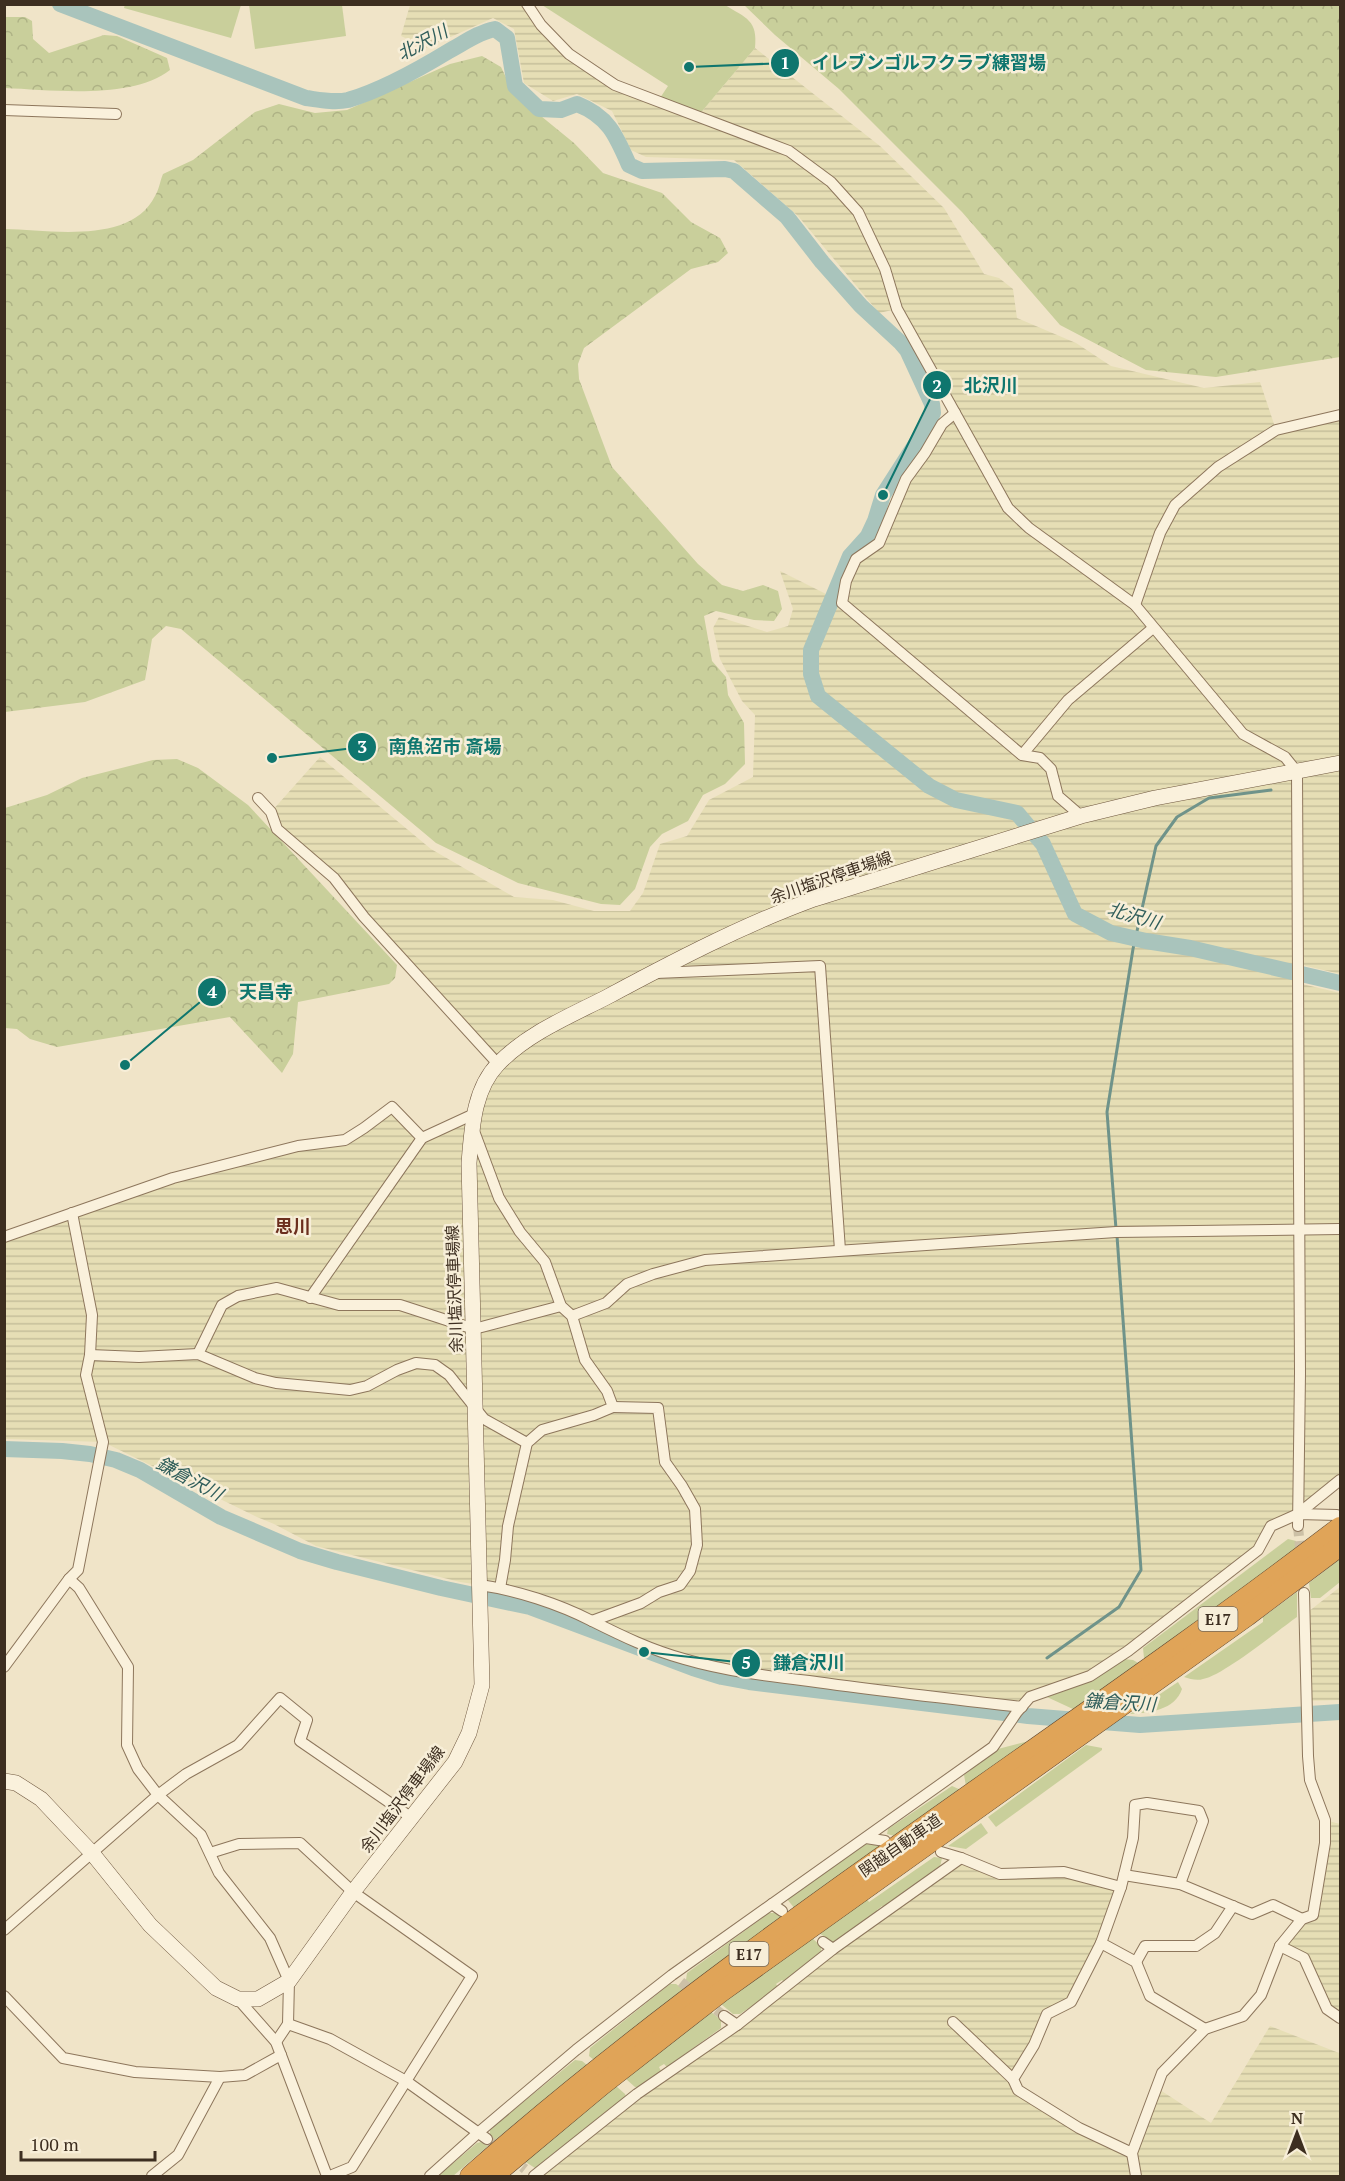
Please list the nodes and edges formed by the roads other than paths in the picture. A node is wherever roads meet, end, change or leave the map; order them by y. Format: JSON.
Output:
{"nodes":[{"id":1,"x":527,"y":4,"type":"edge"},
{"id":2,"x":4,"y":110,"type":"edge"},
{"id":3,"x":116,"y":114,"type":"dead end"},
{"id":4,"x":955,"y":413,"type":"junction"},
{"id":5,"x":1341,"y":415,"type":"edge"},
{"id":6,"x":1135,"y":604,"type":"junction"},
{"id":7,"x":1153,"y":628,"type":"junction"},
{"id":8,"x":1022,"y":755,"type":"junction"},
{"id":9,"x":1341,"y":763,"type":"edge"},
{"id":10,"x":1297,"y":772,"type":"junction"},
{"id":11,"x":258,"y":798,"type":"dead end"},
{"id":12,"x":1081,"y":816,"type":"junction"},
{"id":13,"x":652,"y":973,"type":"junction"},
{"id":14,"x":498,"y":1064,"type":"junction"},
{"id":15,"x":473,"y":1121,"type":"junction"},
{"id":16,"x":422,"y":1138,"type":"junction"},
{"id":17,"x":72,"y":1213,"type":"junction"},
{"id":18,"x":1299,"y":1229,"type":"junction"},
{"id":19,"x":1341,"y":1229,"type":"edge"},
{"id":20,"x":4,"y":1237,"type":"edge"},
{"id":21,"x":840,"y":1250,"type":"junction"},
{"id":22,"x":310,"y":1298,"type":"junction"},
{"id":23,"x":561,"y":1306,"type":"junction"},
{"id":24,"x":572,"y":1316,"type":"junction"},
{"id":25,"x":474,"y":1329,"type":"junction"},
{"id":26,"x":198,"y":1354,"type":"junction"},
{"id":27,"x":90,"y":1355,"type":"junction"},
{"id":28,"x":613,"y":1407,"type":"junction"},
{"id":29,"x":476,"y":1409,"type":"junction"},
{"id":30,"x":527,"y":1443,"type":"junction"},
{"id":31,"x":1341,"y":1480,"type":"edge"},
{"id":32,"x":1298,"y":1514,"type":"junction"},
{"id":33,"x":1339,"y":1521,"type":"edge"},
{"id":34,"x":1298,"y":1526,"type":"tunnel mouth"},
{"id":35,"x":1341,"y":1546,"type":"edge"},
{"id":36,"x":69,"y":1579,"type":"junction"},
{"id":37,"x":480,"y":1585,"type":"junction"},
{"id":38,"x":500,"y":1588,"type":"junction"},
{"id":39,"x":1304,"y":1593,"type":"dead end"},
{"id":40,"x":592,"y":1621,"type":"junction"},
{"id":41,"x":4,"y":1667,"type":"edge"},
{"id":42,"x":1019,"y":1709,"type":"junction"},
{"id":43,"x":1104,"y":1710,"type":"junction"},
{"id":44,"x":1048,"y":1749,"type":"junction"},
{"id":45,"x":4,"y":1781,"type":"edge"},
{"id":46,"x":158,"y":1795,"type":"junction"},
{"id":47,"x":412,"y":1818,"type":"junction"},
{"id":48,"x":866,"y":1838,"type":"junction"},
{"id":49,"x":885,"y":1841,"type":"dead end"},
{"id":50,"x":941,"y":1852,"type":"dead end"},
{"id":51,"x":92,"y":1853,"type":"junction"},
{"id":52,"x":210,"y":1853,"type":"junction"},
{"id":53,"x":961,"y":1858,"type":"junction"},
{"id":54,"x":1124,"y":1875,"type":"junction"},
{"id":55,"x":1180,"y":1884,"type":"junction"},
{"id":56,"x":1121,"y":1887,"type":"junction"},
{"id":57,"x":353,"y":1892,"type":"junction"},
{"id":58,"x":772,"y":1904,"type":"junction"},
{"id":59,"x":1233,"y":1905,"type":"junction"},
{"id":60,"x":782,"y":1911,"type":"dead end"},
{"id":61,"x":1302,"y":1919,"type":"junction"},
{"id":62,"x":4,"y":1930,"type":"edge"},
{"id":63,"x":823,"y":1942,"type":"dead end"},
{"id":64,"x":1101,"y":1943,"type":"junction"},
{"id":65,"x":1280,"y":1946,"type":"junction"},
{"id":66,"x":833,"y":1949,"type":"junction"},
{"id":67,"x":1136,"y":1962,"type":"junction"},
{"id":68,"x":290,"y":1981,"type":"junction"},
{"id":69,"x":4,"y":1996,"type":"edge"},
{"id":70,"x":238,"y":1999,"type":"junction"},
{"id":71,"x":724,"y":2016,"type":"tunnel mouth"},
{"id":72,"x":1341,"y":2018,"type":"edge"},
{"id":73,"x":953,"y":2022,"type":"dead end"},
{"id":74,"x":288,"y":2024,"type":"junction"},
{"id":75,"x":737,"y":2025,"type":"junction"},
{"id":76,"x":1205,"y":2029,"type":"junction"},
{"id":77,"x":276,"y":2042,"type":"junction"},
{"id":78,"x":281,"y":2055,"type":"junction"},
{"id":79,"x":220,"y":2077,"type":"junction"},
{"id":80,"x":1013,"y":2079,"type":"junction"},
{"id":81,"x":406,"y":2081,"type":"junction"},
{"id":82,"x":483,"y":2135,"type":"junction"},
{"id":83,"x":1132,"y":2153,"type":"junction"},
{"id":84,"x":530,"y":2174,"type":"edge"},
{"id":85,"x":152,"y":2176,"type":"edge"},
{"id":86,"x":329,"y":2176,"type":"edge"},
{"id":87,"x":430,"y":2176,"type":"edge"},
{"id":88,"x":470,"y":2176,"type":"edge"},
{"id":89,"x":493,"y":2176,"type":"edge"},
{"id":90,"x":1136,"y":2176,"type":"edge"}],
"edges":[{"from":1,"to":4,"type":"street"},
{"from":2,"to":3,"type":"street"},
{"from":4,"to":6,"type":"street"},
{"from":4,"to":8,"type":"street"},
{"from":5,"to":6,"type":"street"},
{"from":6,"to":7,"type":"street"},
{"from":7,"to":8,"type":"street"},
{"from":7,"to":10,"type":"street"},
{"from":8,"to":12,"type":"street"},
{"from":9,"to":10,"type":"main road","name":"余川塩沢停車場線"},
{"from":10,"to":12,"type":"main road","name":"余川塩沢停車場線"},
{"from":10,"to":18,"type":"street"},
{"from":11,"to":14,"type":"street"},
{"from":12,"to":13,"type":"main road","name":"余川塩沢停車場線"},
{"from":13,"to":14,"type":"main road","name":"余川塩沢停車場線"},
{"from":13,"to":21,"type":"street"},
{"from":14,"to":15,"type":"main road","name":"余川塩沢停車場線"},
{"from":15,"to":16,"type":"street"},
{"from":15,"to":23,"type":"street"},
{"from":15,"to":25,"type":"main road","name":"余川塩沢停車場線"},
{"from":16,"to":17,"type":"street"},
{"from":16,"to":22,"type":"street"},
{"from":17,"to":20,"type":"street"},
{"from":17,"to":27,"type":"street"},
{"from":18,"to":19,"type":"street"},
{"from":18,"to":21,"type":"street"},
{"from":18,"to":32,"type":"street"},
{"from":21,"to":24,"type":"street"},
{"from":22,"to":25,"type":"street"},
{"from":22,"to":26,"type":"street"},
{"from":23,"to":24,"type":"street"},
{"from":23,"to":25,"type":"street"},
{"from":24,"to":28,"type":"street"},
{"from":25,"to":29,"type":"main road","name":"余川塩沢停車場線"},
{"from":26,"to":27,"type":"street"},
{"from":26,"to":29,"type":"street"},
{"from":27,"to":36,"type":"street"},
{"from":28,"to":30,"type":"street"},
{"from":28,"to":40,"type":"street"},
{"from":29,"to":30,"type":"street"},
{"from":29,"to":37,"type":"main road","name":"余川塩沢停車場線"},
{"from":30,"to":38,"type":"street"},
{"from":31,"to":32,"type":"street"},
{"from":32,"to":33,"type":"street"},
{"from":32,"to":34,"type":"street"},
{"from":32,"to":42,"type":"street"},
{"from":33,"to":43,"type":"highway","name":"関越自動車道","number":"E17"},
{"from":35,"to":43,"type":"highway","name":"関越自動車道","number":"E17"},
{"from":36,"to":41,"type":"street"},
{"from":36,"to":46,"type":"street"},
{"from":37,"to":38,"type":"street"},
{"from":37,"to":47,"type":"main road","name":"余川塩沢停車場線"},
{"from":38,"to":40,"type":"street"},
{"from":39,"to":61,"type":"street"},
{"from":40,"to":42,"type":"street"},
{"from":42,"to":48,"type":"street"},
{"from":43,"to":44,"type":"highway","name":"関越自動車道","number":"E17"},
{"from":44,"to":88,"type":"highway","name":"関越自動車道","number":"E17"},
{"from":44,"to":89,"type":"highway","name":"関越自動車道","number":"E17"},
{"from":45,"to":51,"type":"main road"},
{"from":46,"to":47,"type":"street"},
{"from":46,"to":51,"type":"street"},
{"from":46,"to":52,"type":"street"},
{"from":47,"to":57,"type":"main road","name":"余川塩沢停車場線"},
{"from":48,"to":49,"type":"street"},
{"from":48,"to":58,"type":"street"},
{"from":50,"to":53,"type":"street"},
{"from":51,"to":62,"type":"street"},
{"from":51,"to":70,"type":"main road"},
{"from":52,"to":57,"type":"street"},
{"from":52,"to":68,"type":"street"},
{"from":53,"to":56,"type":"street"},
{"from":53,"to":66,"type":"street"},
{"from":54,"to":55,"type":"street"},
{"from":54,"to":55,"type":"street"},
{"from":54,"to":56,"type":"street"},
{"from":55,"to":59,"type":"street"},
{"from":56,"to":64,"type":"street"},
{"from":57,"to":68,"type":"main road","name":"余川塩沢停車場線"},
{"from":57,"to":81,"type":"street"},
{"from":58,"to":60,"type":"street"},
{"from":58,"to":82,"type":"street"},
{"from":59,"to":61,"type":"street"},
{"from":59,"to":67,"type":"street"},
{"from":61,"to":65,"type":"street"},
{"from":63,"to":66,"type":"street"},
{"from":64,"to":67,"type":"street"},
{"from":64,"to":80,"type":"street"},
{"from":65,"to":72,"type":"street"},
{"from":65,"to":76,"type":"street"},
{"from":66,"to":75,"type":"street"},
{"from":67,"to":76,"type":"street"},
{"from":68,"to":70,"type":"main road","name":"余川塩沢停車場線"},
{"from":68,"to":74,"type":"street"},
{"from":69,"to":79,"type":"street"},
{"from":70,"to":77,"type":"street"},
{"from":71,"to":75,"type":"street"},
{"from":73,"to":80,"type":"street"},
{"from":74,"to":77,"type":"street"},
{"from":74,"to":81,"type":"street"},
{"from":75,"to":84,"type":"street"},
{"from":76,"to":83,"type":"street"},
{"from":77,"to":78,"type":"street"},
{"from":78,"to":79,"type":"street"},
{"from":78,"to":86,"type":"street"},
{"from":79,"to":85,"type":"street"},
{"from":80,"to":83,"type":"street"},
{"from":81,"to":82,"type":"street"},
{"from":81,"to":86,"type":"street"},
{"from":82,"to":87,"type":"street"},
{"from":83,"to":90,"type":"street"}]}
